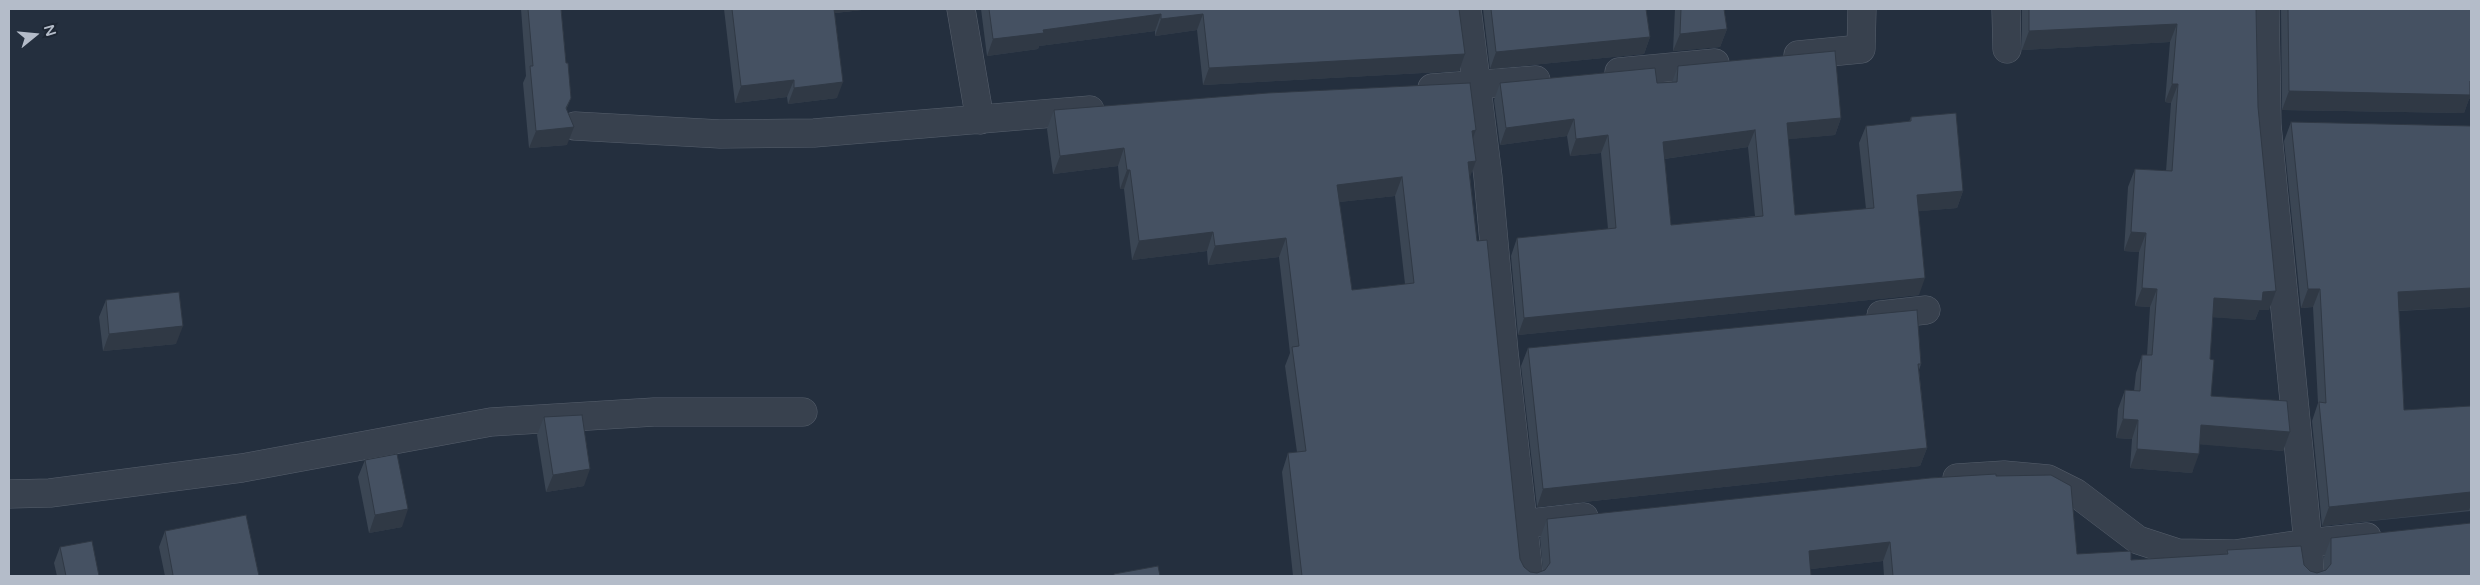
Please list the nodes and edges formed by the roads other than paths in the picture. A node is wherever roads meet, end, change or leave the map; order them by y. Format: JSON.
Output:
{"nodes":[{"id":1,"x":961,"y":9,"type":"edge"},
{"id":2,"x":1466,"y":9,"type":"edge"},
{"id":3,"x":1862,"y":9,"type":"edge"},
{"id":4,"x":2006,"y":9,"type":"edge"},
{"id":5,"x":2265,"y":9,"type":"edge"},
{"id":6,"x":2007,"y":49,"type":"dead end"},
{"id":7,"x":1772,"y":58,"type":"edge"},
{"id":8,"x":1742,"y":61,"type":"edge"},
{"id":9,"x":1594,"y":75,"type":"edge"},
{"id":10,"x":1564,"y":78,"type":"edge"},
{"id":11,"x":1475,"y":86,"type":"junction"},
{"id":12,"x":1407,"y":89,"type":"edge"},
{"id":13,"x":1115,"y":108,"type":"edge"},
{"id":14,"x":980,"y":120,"type":"junction"},
{"id":15,"x":2267,"y":125,"type":"junction"},
{"id":16,"x":575,"y":126,"type":"edge"},
{"id":17,"x":2296,"y":126,"type":"edge"},
{"id":18,"x":1926,"y":310,"type":"dead end"},
{"id":19,"x":1858,"y":317,"type":"edge"},
{"id":20,"x":1533,"y":349,"type":"edge"},
{"id":21,"x":1504,"y":352,"type":"junction"},
{"id":22,"x":803,"y":412,"type":"dead end"},
{"id":23,"x":1933,"y":480,"type":"edge"},
{"id":24,"x":9,"y":494,"type":"edge"},
{"id":25,"x":1611,"y":514,"type":"edge"},
{"id":26,"x":1523,"y":524,"type":"junction"},
{"id":27,"x":2394,"y":534,"type":"edge"},
{"id":28,"x":2308,"y":543,"type":"junction"},
{"id":29,"x":1529,"y":576,"type":"edge"},
{"id":30,"x":2310,"y":576,"type":"edge"}],
"edges":[{"from":1,"to":14,"type":"street"},
{"from":2,"to":11,"type":"street"},
{"from":3,"to":7,"type":"street"},
{"from":4,"to":6,"type":"street"},
{"from":5,"to":15,"type":"street"},
{"from":8,"to":9,"type":"street"},
{"from":10,"to":11,"type":"street"},
{"from":11,"to":12,"type":"street"},
{"from":11,"to":21,"type":"street"},
{"from":13,"to":14,"type":"street"},
{"from":14,"to":16,"type":"street"},
{"from":15,"to":17,"type":"street"},
{"from":15,"to":28,"type":"street"},
{"from":18,"to":19,"type":"street"},
{"from":20,"to":21,"type":"street"},
{"from":21,"to":26,"type":"street"},
{"from":22,"to":24,"type":"street"},
{"from":23,"to":28,"type":"street"},
{"from":25,"to":26,"type":"street"},
{"from":26,"to":29,"type":"street"},
{"from":27,"to":28,"type":"street"},
{"from":28,"to":30,"type":"street"}]}
